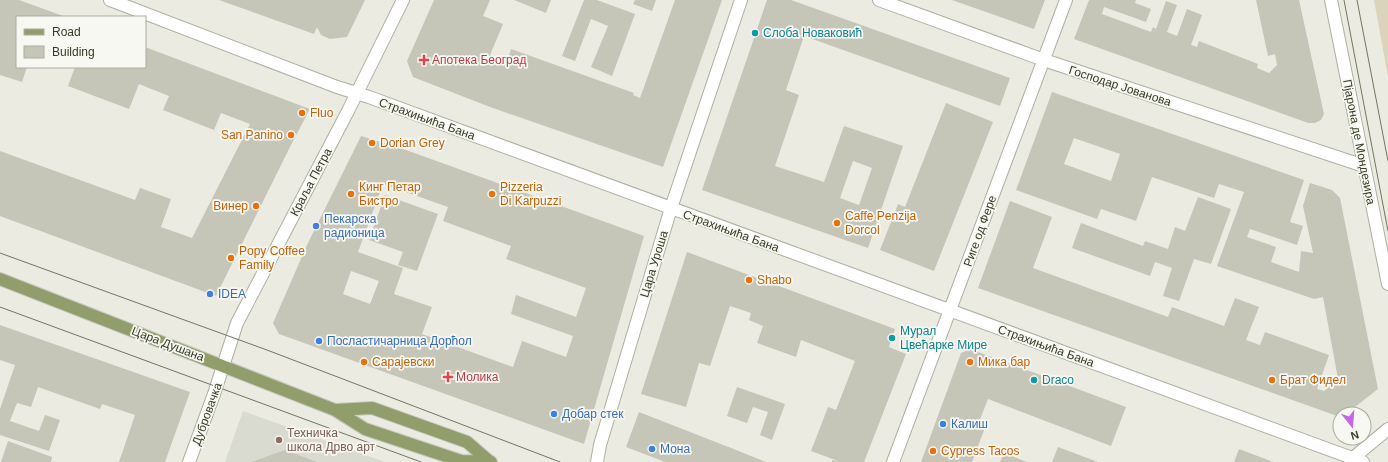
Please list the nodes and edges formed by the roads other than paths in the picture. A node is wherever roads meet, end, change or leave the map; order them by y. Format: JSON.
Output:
{"nodes":[{"id":1,"x":110,"y":0,"type":"edge"},
{"id":2,"x":403,"y":0,"type":"edge"},
{"id":3,"x":741,"y":0,"type":"edge"},
{"id":4,"x":879,"y":0,"type":"edge"},
{"id":5,"x":1066,"y":0,"type":"edge"},
{"id":6,"x":1331,"y":0,"type":"edge"},
{"id":7,"x":1044,"y":60,"type":"junction"},
{"id":8,"x":356,"y":94,"type":"junction"},
{"id":9,"x":1364,"y":166,"type":"junction"},
{"id":10,"x":671,"y":208,"type":"junction"},
{"id":11,"x":0,"y":279,"type":"edge"},
{"id":12,"x":1388,"y":284,"type":"edge"},
{"id":13,"x":950,"y":311,"type":"junction"},
{"id":14,"x":224,"y":366,"type":"junction"},
{"id":15,"x":335,"y":410,"type":"junction"},
{"id":16,"x":1388,"y":429,"type":"edge"},
{"id":17,"x":1358,"y":460,"type":"edge"},
{"id":18,"x":189,"y":462,"type":"edge"},
{"id":19,"x":490,"y":462,"type":"edge"},
{"id":20,"x":597,"y":462,"type":"edge"},
{"id":21,"x":893,"y":462,"type":"edge"}],
"edges":[{"from":1,"to":8,"type":"street","name":"Страхињића Бана"},
{"from":2,"to":8,"type":"street","name":"Краља Петра"},
{"from":3,"to":10,"type":"street","name":"Цара Уроша"},
{"from":4,"to":7,"type":"street","name":"Господар Јованова"},
{"from":5,"to":7,"type":"street","name":"Риге од Фере"},
{"from":6,"to":9,"type":"street","name":"Пјарона де Мондезира"},
{"from":7,"to":9,"type":"street","name":"Господар Јованова"},
{"from":7,"to":13,"type":"street","name":"Риге од Фере"},
{"from":8,"to":10,"type":"street","name":"Страхињића Бана"},
{"from":8,"to":14,"type":"street","name":"Краља Петра"},
{"from":9,"to":12,"type":"street","name":"Пјарона де Мондезира"},
{"from":10,"to":13,"type":"street","name":"Страхињића Бана"},
{"from":10,"to":20,"type":"street","name":"Цара Уроша"},
{"from":11,"to":14,"type":"main road","name":"Цара Душана"},
{"from":13,"to":17,"type":"street","name":"Страхињића Бана"},
{"from":13,"to":21,"type":"street","name":"Риге од Фере"},
{"from":14,"to":15,"type":"main road","name":"Цара Душана"},
{"from":14,"to":18,"type":"street","name":"Дубровачка"},
{"from":15,"to":19,"type":"main road","name":"Цара Душана"},
{"from":15,"to":19,"type":"main road","name":"Цара Душана"},
{"from":16,"to":17,"type":"street","name":"Страхињића Бана"}]}
